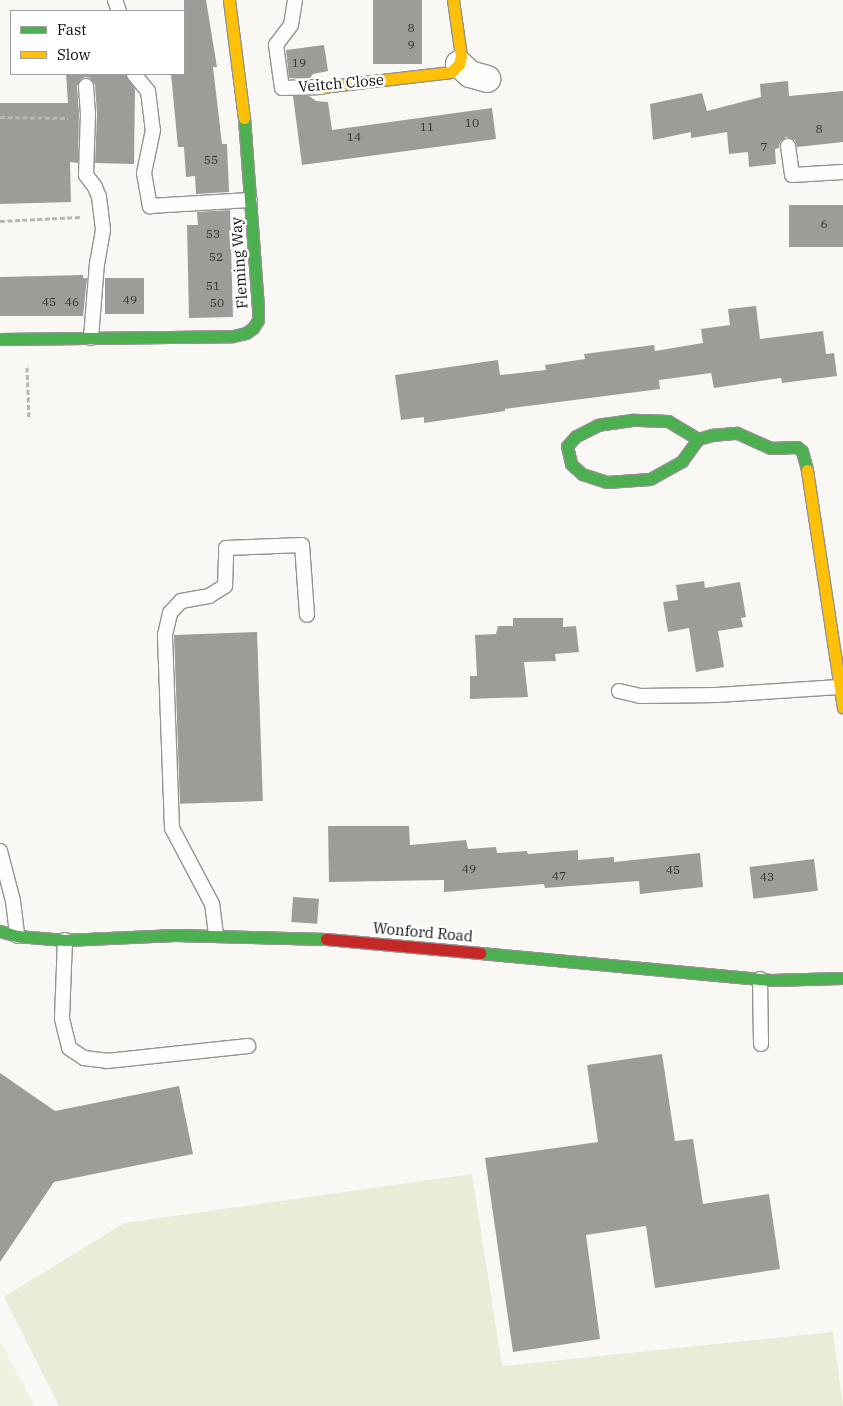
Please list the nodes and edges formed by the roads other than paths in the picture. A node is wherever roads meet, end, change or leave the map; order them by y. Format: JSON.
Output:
{"nodes":[{"id":1,"x":229,"y":0,"type":"edge"},
{"id":2,"x":295,"y":0,"type":"edge"},
{"id":3,"x":452,"y":0,"type":"edge"},
{"id":4,"x":459,"y":64,"type":"junction"},
{"id":5,"x":135,"y":75,"type":"edge"},
{"id":6,"x":487,"y":79,"type":"dead end"},
{"id":7,"x":86,"y":86,"type":"dead end"},
{"id":8,"x":322,"y":87,"type":"joint"},
{"id":9,"x":788,"y":146,"type":"dead end"},
{"id":10,"x":843,"y":172,"type":"edge"},
{"id":11,"x":250,"y":200,"type":"junction"},
{"id":12,"x":91,"y":338,"type":"junction"},
{"id":13,"x":0,"y":339,"type":"edge"},
{"id":14,"x":698,"y":439,"type":"junction"},
{"id":15,"x":307,"y":615,"type":"dead end"},
{"id":16,"x":839,"y":687,"type":"junction"},
{"id":17,"x":619,"y":691,"type":"dead end"},
{"id":18,"x":843,"y":708,"type":"edge"},
{"id":19,"x":0,"y":851,"type":"edge"},
{"id":20,"x":0,"y":932,"type":"edge"},
{"id":21,"x":216,"y":935,"type":"junction"},
{"id":22,"x":17,"y":936,"type":"junction"},
{"id":23,"x":65,"y":940,"type":"junction"},
{"id":24,"x":843,"y":978,"type":"edge"},
{"id":25,"x":760,"y":979,"type":"junction"},
{"id":26,"x":761,"y":1044,"type":"dead end"},
{"id":27,"x":248,"y":1046,"type":"dead end"}],
"edges":[{"from":1,"to":11,"type":"street","name":"Fleming Way"},
{"from":2,"to":8,"type":"lane","name":"Veitch Close"},
{"from":3,"to":4,"type":"street"},
{"from":4,"to":6,"type":"street"},
{"from":4,"to":8,"type":"street","name":"Veitch Close"},
{"from":5,"to":11,"type":"lane"},
{"from":7,"to":12,"type":"lane"},
{"from":9,"to":10,"type":"lane"},
{"from":11,"to":12,"type":"street","name":"Fleming Way"},
{"from":12,"to":13,"type":"street","name":"Fleming Way"},
{"from":14,"to":14,"type":"street"},
{"from":14,"to":16,"type":"street"},
{"from":15,"to":21,"type":"lane"},
{"from":16,"to":17,"type":"lane"},
{"from":16,"to":18,"type":"street"},
{"from":19,"to":22,"type":"lane"},
{"from":20,"to":22,"type":"street","name":"Wonford Road"},
{"from":21,"to":23,"type":"street","name":"Wonford Road"},
{"from":21,"to":25,"type":"street","name":"Wonford Road"},
{"from":22,"to":23,"type":"street","name":"Wonford Road"},
{"from":23,"to":27,"type":"lane"},
{"from":24,"to":25,"type":"street","name":"Wonford Road"},
{"from":25,"to":26,"type":"lane"}]}
